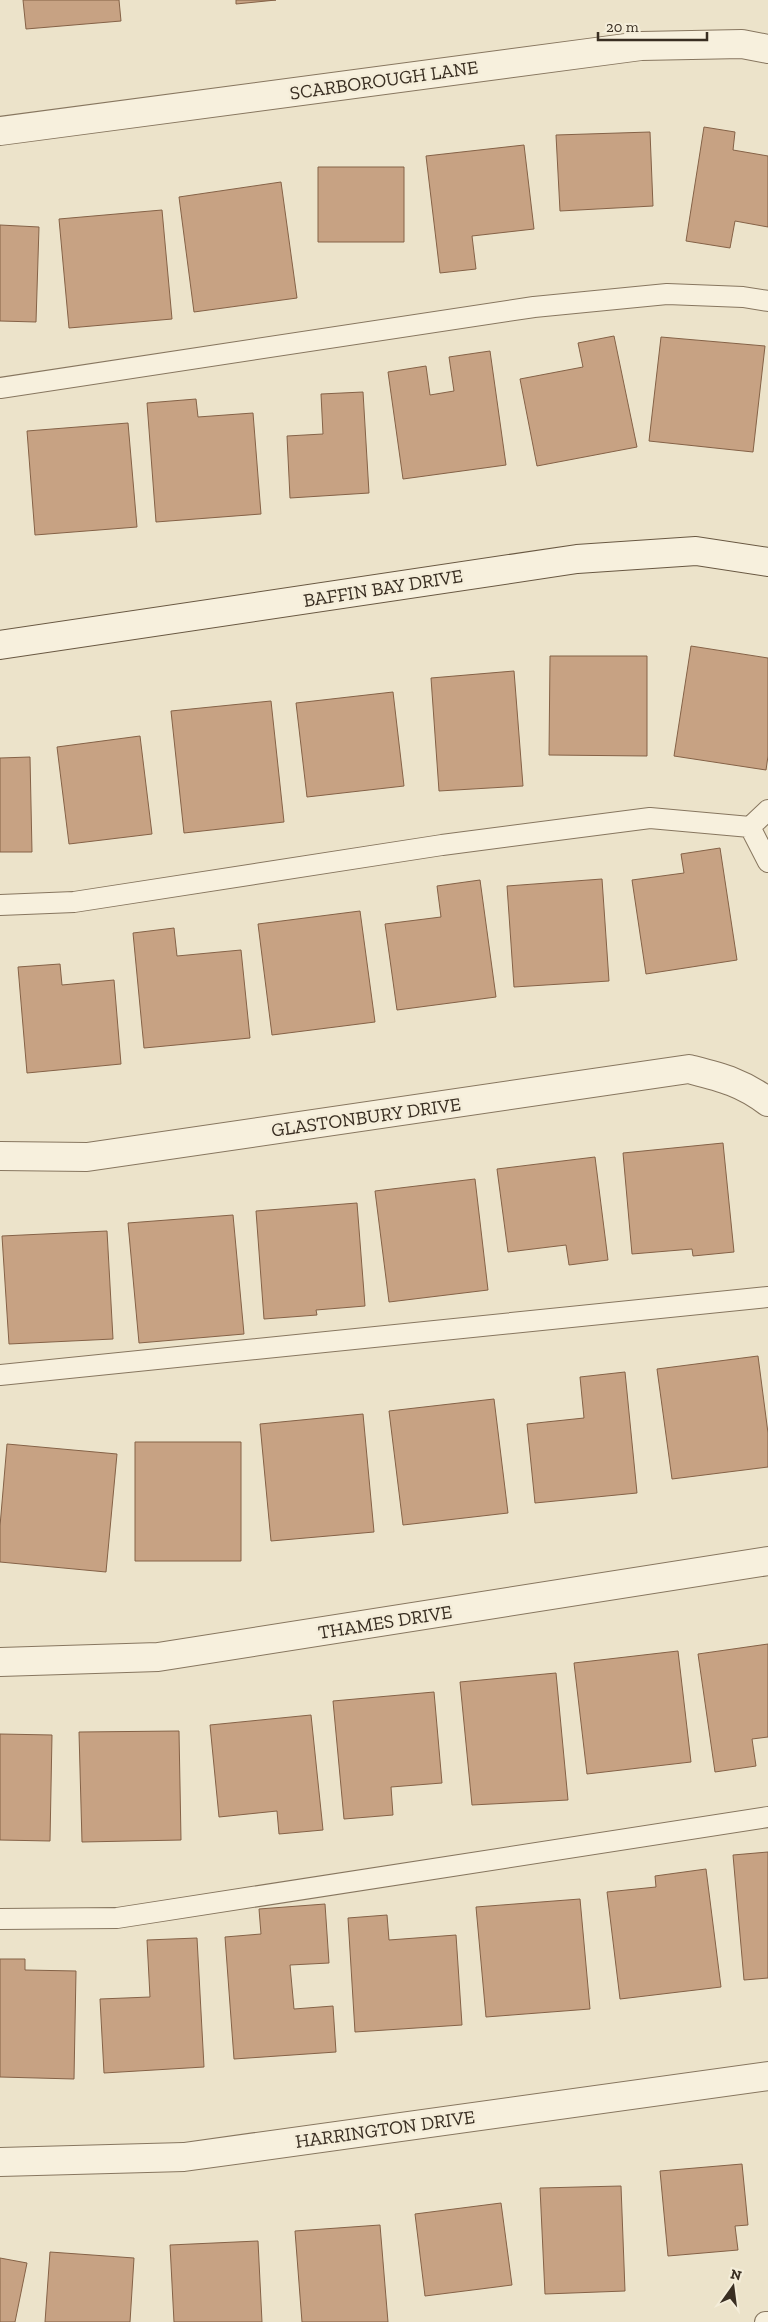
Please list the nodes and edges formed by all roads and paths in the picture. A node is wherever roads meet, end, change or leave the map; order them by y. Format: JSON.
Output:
{"nodes":[{"id":1,"x":768,"y":49,"type":"edge"},
{"id":2,"x":0,"y":131,"type":"edge"},
{"id":3,"x":768,"y":301,"type":"edge"},
{"id":4,"x":0,"y":388,"type":"edge"},
{"id":5,"x":768,"y":562,"type":"edge"},
{"id":6,"x":0,"y":645,"type":"edge"},
{"id":7,"x":768,"y":810,"type":"edge"},
{"id":8,"x":750,"y":827,"type":"junction"},
{"id":9,"x":768,"y":862,"type":"edge"},
{"id":10,"x":0,"y":905,"type":"edge"},
{"id":11,"x":768,"y":1102,"type":"edge"},
{"id":12,"x":0,"y":1156,"type":"edge"},
{"id":13,"x":768,"y":1297,"type":"edge"},
{"id":14,"x":0,"y":1375,"type":"edge"},
{"id":15,"x":768,"y":1561,"type":"edge"},
{"id":16,"x":0,"y":1662,"type":"edge"},
{"id":17,"x":768,"y":1817,"type":"edge"},
{"id":18,"x":0,"y":1919,"type":"edge"},
{"id":19,"x":768,"y":2076,"type":"edge"},
{"id":20,"x":0,"y":2162,"type":"edge"}],
"edges":[{"from":1,"to":2,"type":"street","name":"SCARBOROUGH LANE"},
{"from":3,"to":4,"type":"lane"},
{"from":5,"to":6,"type":"street","name":"BAFFIN BAY DRIVE"},
{"from":7,"to":8,"type":"lane"},
{"from":8,"to":9,"type":"lane"},
{"from":8,"to":10,"type":"lane"},
{"from":11,"to":12,"type":"street","name":"GLASTONBURY DRIVE"},
{"from":13,"to":14,"type":"lane"},
{"from":15,"to":16,"type":"street","name":"THAMES DRIVE"},
{"from":17,"to":18,"type":"lane"},
{"from":19,"to":20,"type":"street","name":"HARRINGTON DRIVE"}]}
